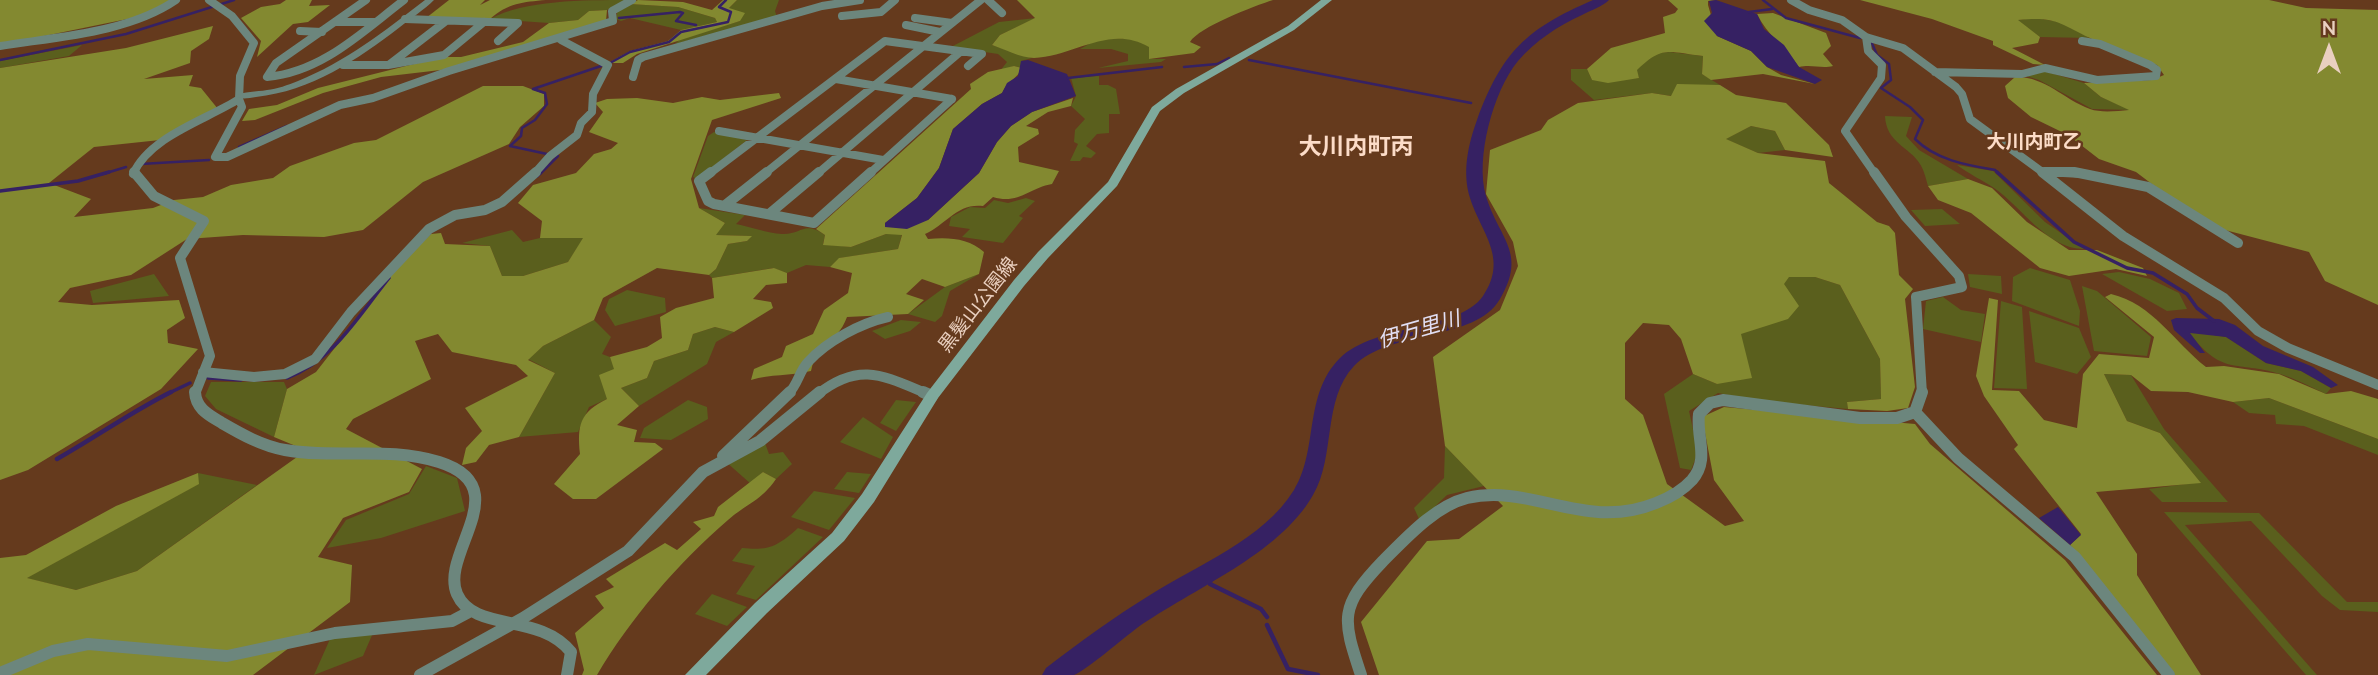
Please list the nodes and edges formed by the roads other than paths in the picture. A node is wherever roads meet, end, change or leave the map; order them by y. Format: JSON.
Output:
{"nodes":[{"id":1,"x":176,"y":0,"type":"edge"},
{"id":2,"x":366,"y":0,"type":"edge"},
{"id":3,"x":404,"y":0,"type":"edge"},
{"id":4,"x":430,"y":0,"type":"edge"},
{"id":5,"x":632,"y":0,"type":"edge"},
{"id":6,"x":803,"y":0,"type":"edge"},
{"id":7,"x":860,"y":0,"type":"edge"},
{"id":8,"x":895,"y":0,"type":"edge"},
{"id":9,"x":981,"y":0,"type":"edge"},
{"id":10,"x":988,"y":0,"type":"edge"},
{"id":11,"x":1327,"y":0,"type":"edge"},
{"id":12,"x":1791,"y":0,"type":"edge"},
{"id":13,"x":214,"y":4,"type":"edge"},
{"id":14,"x":391,"y":10,"type":"junction"},
{"id":15,"x":416,"y":10,"type":"junction"},
{"id":16,"x":798,"y":12,"type":"junction"},
{"id":17,"x":1002,"y":13,"type":"dead end"},
{"id":18,"x":842,"y":16,"type":"dead end"},
{"id":19,"x":915,"y":18,"type":"dead end"},
{"id":20,"x":405,"y":19,"type":"junction"},
{"id":21,"x":446,"y":21,"type":"junction"},
{"id":22,"x":336,"y":22,"type":"junction"},
{"id":23,"x":374,"y":22,"type":"junction"},
{"id":24,"x":484,"y":22,"type":"junction"},
{"id":25,"x":952,"y":23,"type":"junction"},
{"id":26,"x":906,"y":25,"type":"dead end"},
{"id":27,"x":300,"y":31,"type":"dead end"},
{"id":28,"x":322,"y":32,"type":"junction"},
{"id":29,"x":940,"y":32,"type":"junction"},
{"id":30,"x":1866,"y":37,"type":"junction"},
{"id":31,"x":561,"y":40,"type":"junction"},
{"id":32,"x":498,"y":41,"type":"dead end"},
{"id":33,"x":2082,"y":41,"type":"dead end"},
{"id":34,"x":0,"y":46,"type":"edge"},
{"id":35,"x":340,"y":47,"type":"junction"},
{"id":36,"x":368,"y":47,"type":"junction"},
{"id":37,"x":922,"y":47,"type":"junction"},
{"id":38,"x":959,"y":53,"type":"junction"},
{"id":39,"x":343,"y":65,"type":"junction"},
{"id":40,"x":388,"y":65,"type":"junction"},
{"id":41,"x":968,"y":66,"type":"dead end"},
{"id":42,"x":1935,"y":72,"type":"junction"},
{"id":43,"x":633,"y":77,"type":"dead end"},
{"id":44,"x":836,"y":79,"type":"junction"},
{"id":45,"x":874,"y":85,"type":"junction"},
{"id":46,"x":914,"y":92,"type":"junction"},
{"id":47,"x":240,"y":97,"type":"junction"},
{"id":48,"x":719,"y":131,"type":"dead end"},
{"id":49,"x":757,"y":138,"type":"junction"},
{"id":50,"x":799,"y":145,"type":"junction"},
{"id":51,"x":843,"y":153,"type":"junction"},
{"id":52,"x":883,"y":160,"type":"junction"},
{"id":53,"x":2044,"y":172,"type":"junction"},
{"id":54,"x":724,"y":206,"type":"junction"},
{"id":55,"x":769,"y":214,"type":"junction"},
{"id":56,"x":2238,"y":243,"type":"dead end"},
{"id":57,"x":888,"y":317,"type":"dead end"},
{"id":58,"x":203,"y":372,"type":"junction"},
{"id":59,"x":2378,"y":385,"type":"edge"},
{"id":60,"x":932,"y":396,"type":"junction"},
{"id":61,"x":1915,"y":412,"type":"junction"},
{"id":62,"x":722,"y":459,"type":"junction"},
{"id":63,"x":470,"y":612,"type":"junction"},
{"id":64,"x":512,"y":625,"type":"junction"},
{"id":65,"x":0,"y":673,"type":"edge"},
{"id":66,"x":420,"y":675,"type":"edge"},
{"id":67,"x":568,"y":675,"type":"edge"},
{"id":68,"x":695,"y":675,"type":"edge"},
{"id":69,"x":1361,"y":675,"type":"edge"},
{"id":70,"x":2169,"y":675,"type":"edge"}],
"edges":[{"from":1,"to":34,"type":"street"},
{"from":2,"to":22,"type":"street"},
{"from":3,"to":14,"type":"street"},
{"from":4,"to":15,"type":"street"},
{"from":5,"to":31,"type":"street"},
{"from":6,"to":16,"type":"street"},
{"from":7,"to":16,"type":"street"},
{"from":8,"to":18,"type":"street"},
{"from":9,"to":25,"type":"street"},
{"from":10,"to":17,"type":"street"},
{"from":11,"to":60,"type":"main road","name":"黒髪山公園線"},
{"from":12,"to":30,"type":"street"},
{"from":13,"to":47,"type":"street"},
{"from":14,"to":15,"type":"street"},
{"from":14,"to":23,"type":"street"},
{"from":15,"to":20,"type":"street"},
{"from":16,"to":43,"type":"street"},
{"from":19,"to":25,"type":"street"},
{"from":20,"to":21,"type":"street"},
{"from":20,"to":36,"type":"street"},
{"from":21,"to":24,"type":"street"},
{"from":21,"to":40,"type":"street"},
{"from":22,"to":23,"type":"street"},
{"from":22,"to":28,"type":"street"},
{"from":23,"to":35,"type":"street"},
{"from":24,"to":32,"type":"street"},
{"from":24,"to":40,"type":"street"},
{"from":25,"to":29,"type":"street"},
{"from":26,"to":29,"type":"street"},
{"from":27,"to":28,"type":"street"},
{"from":28,"to":35,"type":"street"},
{"from":29,"to":37,"type":"street"},
{"from":30,"to":42,"type":"street"},
{"from":30,"to":61,"type":"street"},
{"from":31,"to":47,"type":"street"},
{"from":31,"to":58,"type":"street"},
{"from":33,"to":42,"type":"street"},
{"from":35,"to":36,"type":"street"},
{"from":36,"to":39,"type":"street"},
{"from":37,"to":38,"type":"street"},
{"from":37,"to":44,"type":"street"},
{"from":37,"to":45,"type":"street"},
{"from":38,"to":41,"type":"street"},
{"from":38,"to":46,"type":"street"},
{"from":39,"to":40,"type":"street"},
{"from":39,"to":47,"type":"street"},
{"from":42,"to":53,"type":"street"},
{"from":44,"to":45,"type":"street"},
{"from":44,"to":49,"type":"street"},
{"from":45,"to":46,"type":"street"},
{"from":45,"to":50,"type":"street"},
{"from":46,"to":51,"type":"street"},
{"from":46,"to":52,"type":"street"},
{"from":47,"to":58,"type":"street"},
{"from":48,"to":49,"type":"street"},
{"from":49,"to":50,"type":"street"},
{"from":49,"to":54,"type":"street"},
{"from":50,"to":51,"type":"street"},
{"from":50,"to":54,"type":"street"},
{"from":51,"to":52,"type":"street"},
{"from":51,"to":55,"type":"street"},
{"from":52,"to":55,"type":"street"},
{"from":53,"to":56,"type":"street"},
{"from":53,"to":59,"type":"street"},
{"from":54,"to":55,"type":"street"},
{"from":57,"to":62,"type":"street"},
{"from":58,"to":63,"type":"street"},
{"from":60,"to":62,"type":"street"},
{"from":60,"to":68,"type":"main road","name":"黒髪山公園線"},
{"from":61,"to":69,"type":"street"},
{"from":61,"to":70,"type":"street"},
{"from":62,"to":64,"type":"street"},
{"from":63,"to":64,"type":"street"},
{"from":63,"to":65,"type":"street"},
{"from":64,"to":66,"type":"street"},
{"from":64,"to":67,"type":"street"}]}
